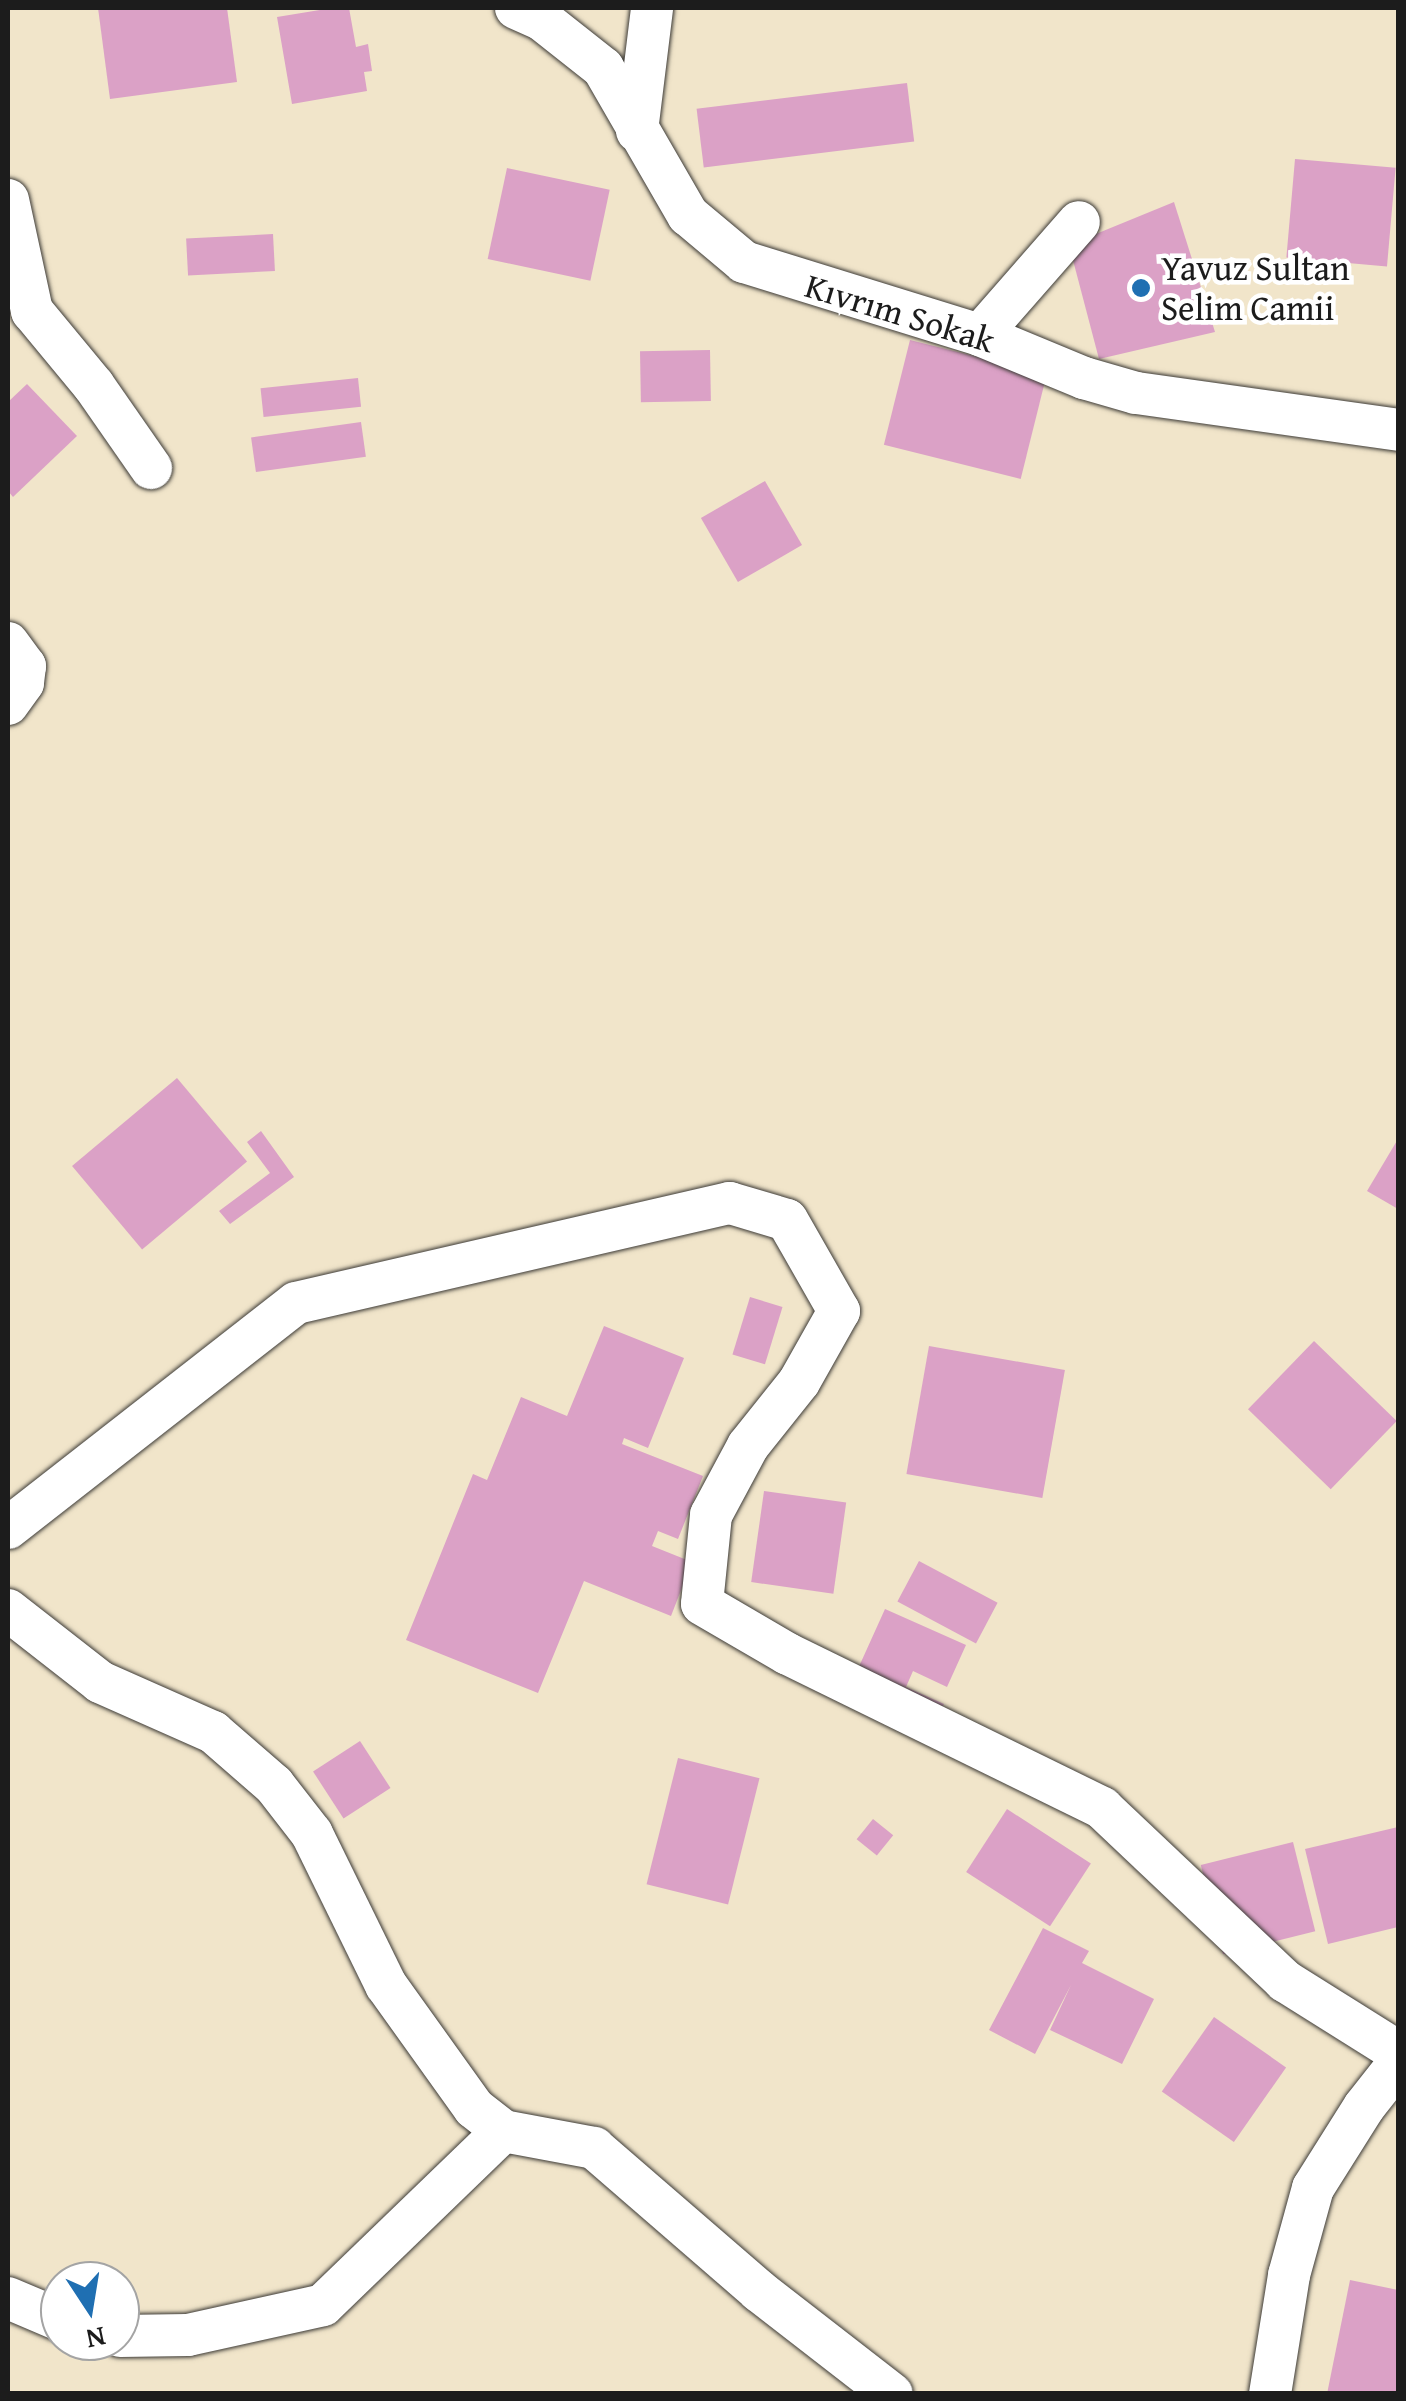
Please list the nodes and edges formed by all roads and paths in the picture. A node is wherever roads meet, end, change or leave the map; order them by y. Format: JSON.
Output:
{"nodes":[{"id":1,"x":516,"y":8,"type":"edge"},
{"id":2,"x":652,"y":8,"type":"edge"},
{"id":3,"x":637,"y":131,"type":"junction"},
{"id":4,"x":8,"y":200,"type":"edge"},
{"id":5,"x":1080,"y":222,"type":"dead end"},
{"id":6,"x":980,"y":335,"type":"junction"},
{"id":7,"x":1398,"y":430,"type":"edge"},
{"id":8,"x":151,"y":468,"type":"dead end"},
{"id":9,"x":8,"y":643,"type":"edge"},
{"id":10,"x":8,"y":704,"type":"edge"},
{"id":11,"x":8,"y":1528,"type":"edge"},
{"id":12,"x":8,"y":1610,"type":"edge"},
{"id":13,"x":1398,"y":2052,"type":"edge"},
{"id":14,"x":1398,"y":2064,"type":"edge"},
{"id":15,"x":503,"y":2132,"type":"junction"},
{"id":16,"x":8,"y":2298,"type":"edge"},
{"id":17,"x":40,"y":2312,"type":"edge"},
{"id":18,"x":140,"y":2336,"type":"edge"},
{"id":19,"x":892,"y":2394,"type":"edge"},
{"id":20,"x":1270,"y":2394,"type":"edge"}],
"edges":[{"from":1,"to":3,"type":"street","name":"Kıvrım Sokak"},
{"from":2,"to":3,"type":"street"},
{"from":3,"to":6,"type":"street","name":"Kıvrım Sokak"},
{"from":4,"to":8,"type":"street"},
{"from":5,"to":6,"type":"street"},
{"from":6,"to":7,"type":"street","name":"Kıvrım Sokak"},
{"from":9,"to":10,"type":"street"},
{"from":11,"to":13,"type":"street"},
{"from":12,"to":15,"type":"street"},
{"from":14,"to":20,"type":"street"},
{"from":15,"to":18,"type":"street"},
{"from":15,"to":19,"type":"street"},
{"from":16,"to":17,"type":"street"}]}
